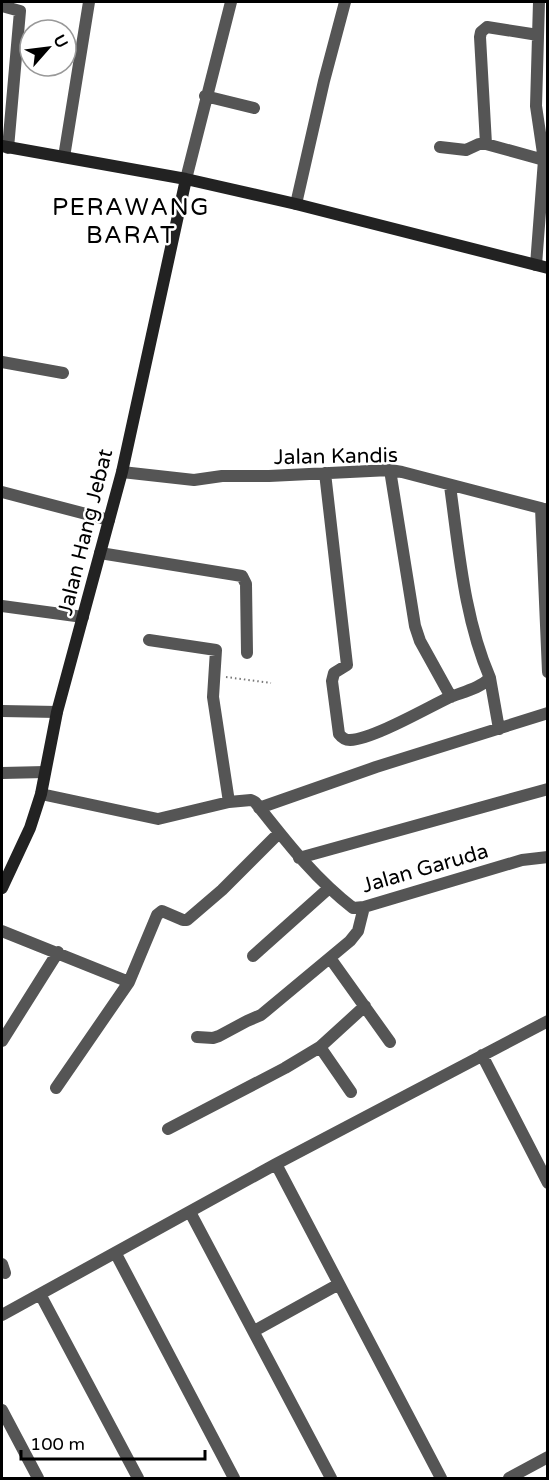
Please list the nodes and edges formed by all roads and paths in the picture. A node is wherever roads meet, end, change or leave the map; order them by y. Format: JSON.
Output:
{"nodes":[{"id":1,"x":89,"y":2,"type":"edge"},
{"id":2,"x":231,"y":2,"type":"edge"},
{"id":3,"x":345,"y":2,"type":"edge"},
{"id":4,"x":539,"y":2,"type":"edge"},
{"id":5,"x":2,"y":6,"type":"edge"},
{"id":6,"x":21,"y":6,"type":"edge"},
{"id":7,"x":538,"y":35,"type":"junction"},
{"id":8,"x":205,"y":96,"type":"junction"},
{"id":9,"x":254,"y":108,"type":"dead end"},
{"id":10,"x":486,"y":144,"type":"junction"},
{"id":11,"x":5,"y":147,"type":"edge"},
{"id":12,"x":440,"y":147,"type":"dead end"},
{"id":13,"x":64,"y":157,"type":"junction"},
{"id":14,"x":544,"y":160,"type":"junction"},
{"id":15,"x":186,"y":179,"type":"junction"},
{"id":16,"x":296,"y":204,"type":"junction"},
{"id":17,"x":542,"y":267,"type":"edge"},
{"id":18,"x":2,"y":362,"type":"edge"},
{"id":19,"x":63,"y":373,"type":"dead end"},
{"id":20,"x":390,"y":470,"type":"junction"},
{"id":21,"x":122,"y":472,"type":"junction"},
{"id":22,"x":325,"y":473,"type":"junction"},
{"id":23,"x":450,"y":486,"type":"junction"},
{"id":24,"x":2,"y":492,"type":"edge"},
{"id":25,"x":544,"y":509,"type":"edge"},
{"id":26,"x":109,"y":520,"type":"junction"},
{"id":27,"x":100,"y":554,"type":"junction"},
{"id":28,"x":2,"y":606,"type":"edge"},
{"id":29,"x":83,"y":617,"type":"junction"},
{"id":30,"x":149,"y":640,"type":"dead end"},
{"id":31,"x":247,"y":653,"type":"dead end"},
{"id":32,"x":548,"y":672,"type":"edge"},
{"id":33,"x":214,"y":676,"type":"junction"},
{"id":34,"x":490,"y":678,"type":"junction"},
{"id":35,"x":271,"y":683,"type":"dead end"},
{"id":36,"x":451,"y":697,"type":"junction"},
{"id":37,"x":2,"y":711,"type":"edge"},
{"id":38,"x":57,"y":712,"type":"junction"},
{"id":39,"x":548,"y":713,"type":"edge"},
{"id":40,"x":499,"y":729,"type":"junction"},
{"id":41,"x":45,"y":772,"type":"junction"},
{"id":42,"x":2,"y":773,"type":"edge"},
{"id":43,"x":548,"y":789,"type":"edge"},
{"id":44,"x":41,"y":794,"type":"junction"},
{"id":45,"x":229,"y":802,"type":"junction"},
{"id":46,"x":260,"y":807,"type":"junction"},
{"id":47,"x":279,"y":833,"type":"junction"},
{"id":48,"x":548,"y":857,"type":"edge"},
{"id":49,"x":299,"y":858,"type":"junction"},
{"id":50,"x":2,"y":888,"type":"edge"},
{"id":51,"x":328,"y":889,"type":"junction"},
{"id":52,"x":364,"y":907,"type":"junction"},
{"id":53,"x":2,"y":931,"type":"edge"},
{"id":54,"x":58,"y":952,"type":"junction"},
{"id":55,"x":253,"y":956,"type":"dead end"},
{"id":56,"x":330,"y":958,"type":"junction"},
{"id":57,"x":129,"y":982,"type":"junction"},
{"id":58,"x":365,"y":1006,"type":"junction"},
{"id":59,"x":548,"y":1021,"type":"edge"},
{"id":60,"x":196,"y":1037,"type":"dead end"},
{"id":61,"x":2,"y":1041,"type":"edge"},
{"id":62,"x":390,"y":1042,"type":"dead end"},
{"id":63,"x":320,"y":1047,"type":"junction"},
{"id":64,"x":482,"y":1055,"type":"junction"},
{"id":65,"x":56,"y":1088,"type":"dead end"},
{"id":66,"x":351,"y":1092,"type":"dead end"},
{"id":67,"x":168,"y":1130,"type":"dead end"},
{"id":68,"x":276,"y":1164,"type":"junction"},
{"id":69,"x":548,"y":1183,"type":"edge"},
{"id":70,"x":190,"y":1212,"type":"junction"},
{"id":71,"x":116,"y":1254,"type":"junction"},
{"id":72,"x":339,"y":1284,"type":"junction"},
{"id":73,"x":40,"y":1294,"type":"junction"},
{"id":74,"x":2,"y":1315,"type":"edge"},
{"id":75,"x":254,"y":1331,"type":"junction"},
{"id":76,"x":2,"y":1410,"type":"edge"},
{"id":77,"x":548,"y":1457,"type":"edge"},
{"id":78,"x":38,"y":1479,"type":"edge"},
{"id":79,"x":138,"y":1479,"type":"edge"},
{"id":80,"x":234,"y":1479,"type":"edge"},
{"id":81,"x":331,"y":1479,"type":"edge"},
{"id":82,"x":441,"y":1479,"type":"edge"},
{"id":83,"x":509,"y":1479,"type":"edge"}],
"edges":[{"from":1,"to":13,"type":"street"},
{"from":2,"to":8,"type":"street"},
{"from":3,"to":16,"type":"street"},
{"from":4,"to":7,"type":"street"},
{"from":5,"to":6,"type":"street"},
{"from":6,"to":11,"type":"street"},
{"from":7,"to":10,"type":"street"},
{"from":7,"to":14,"type":"street"},
{"from":8,"to":9,"type":"street"},
{"from":8,"to":15,"type":"street"},
{"from":10,"to":12,"type":"street"},
{"from":10,"to":14,"type":"street"},
{"from":11,"to":13,"type":"street"},
{"from":13,"to":15,"type":"street"},
{"from":14,"to":17,"type":"street"},
{"from":15,"to":16,"type":"street"},
{"from":15,"to":21,"type":"street","name":"Jalan Hang Jebat"},
{"from":16,"to":17,"type":"street"},
{"from":18,"to":19,"type":"street"},
{"from":20,"to":22,"type":"street","name":"Jalan Kandis"},
{"from":20,"to":23,"type":"street","name":"Jalan Kandis"},
{"from":20,"to":36,"type":"street"},
{"from":21,"to":22,"type":"street","name":"Jalan Kandis"},
{"from":21,"to":26,"type":"street","name":"Jalan Hang Jebat"},
{"from":22,"to":36,"type":"street"},
{"from":23,"to":25,"type":"street","name":"Jalan Kandis"},
{"from":23,"to":34,"type":"street"},
{"from":24,"to":26,"type":"street"},
{"from":25,"to":32,"type":"street"},
{"from":26,"to":27,"type":"street","name":"Jalan Hang Jebat"},
{"from":27,"to":29,"type":"street","name":"Jalan Hang Jebat"},
{"from":27,"to":31,"type":"street"},
{"from":28,"to":29,"type":"street"},
{"from":29,"to":38,"type":"street","name":"Jalan Hang Jebat"},
{"from":30,"to":33,"type":"street"},
{"from":33,"to":35,"type":"path"},
{"from":33,"to":45,"type":"street"},
{"from":34,"to":36,"type":"street"},
{"from":34,"to":40,"type":"street"},
{"from":37,"to":38,"type":"street"},
{"from":38,"to":41,"type":"street","name":"Jalan Hang Jebat"},
{"from":39,"to":40,"type":"street"},
{"from":40,"to":46,"type":"street"},
{"from":41,"to":42,"type":"street"},
{"from":41,"to":44,"type":"street","name":"Jalan Hang Jebat"},
{"from":43,"to":49,"type":"street"},
{"from":44,"to":45,"type":"street"},
{"from":44,"to":50,"type":"street","name":"Jalan Hang Jebat"},
{"from":45,"to":46,"type":"street"},
{"from":46,"to":47,"type":"street","name":"Jalan Garuda"},
{"from":47,"to":49,"type":"street","name":"Jalan Garuda"},
{"from":47,"to":57,"type":"street"},
{"from":48,"to":52,"type":"street","name":"Jalan Garuda"},
{"from":49,"to":51,"type":"street","name":"Jalan Garuda"},
{"from":51,"to":52,"type":"street","name":"Jalan Garuda"},
{"from":51,"to":55,"type":"street"},
{"from":52,"to":56,"type":"street"},
{"from":53,"to":54,"type":"street"},
{"from":54,"to":57,"type":"street"},
{"from":54,"to":61,"type":"street"},
{"from":56,"to":58,"type":"street"},
{"from":56,"to":60,"type":"street"},
{"from":57,"to":65,"type":"street"},
{"from":58,"to":62,"type":"street"},
{"from":58,"to":63,"type":"street"},
{"from":59,"to":64,"type":"street"},
{"from":63,"to":66,"type":"street"},
{"from":63,"to":67,"type":"street"},
{"from":64,"to":68,"type":"street"},
{"from":64,"to":69,"type":"street"},
{"from":68,"to":70,"type":"street"},
{"from":68,"to":72,"type":"street"},
{"from":70,"to":71,"type":"street"},
{"from":70,"to":75,"type":"street"},
{"from":71,"to":73,"type":"street"},
{"from":71,"to":80,"type":"street"},
{"from":72,"to":75,"type":"street"},
{"from":72,"to":82,"type":"street"},
{"from":73,"to":74,"type":"street"},
{"from":73,"to":79,"type":"street"},
{"from":75,"to":81,"type":"street"},
{"from":76,"to":78,"type":"street"},
{"from":77,"to":83,"type":"street"}]}
